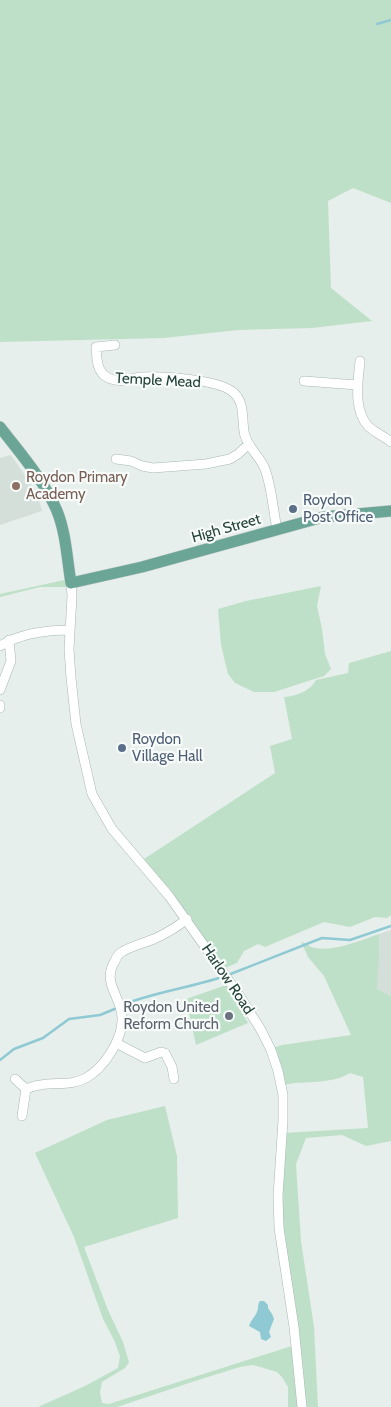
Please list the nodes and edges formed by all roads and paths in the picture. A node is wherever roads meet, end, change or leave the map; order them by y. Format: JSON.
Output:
{"nodes":[{"id":1,"x":115,"y":345,"type":"dead end"},
{"id":2,"x":360,"y":361,"type":"dead end"},
{"id":3,"x":304,"y":381,"type":"dead end"},
{"id":4,"x":357,"y":385,"type":"junction"},
{"id":5,"x":0,"y":427,"type":"edge"},
{"id":6,"x":391,"y":442,"type":"edge"},
{"id":7,"x":249,"y":444,"type":"junction"},
{"id":8,"x":116,"y":460,"type":"dead end"},
{"id":9,"x":391,"y":511,"type":"edge"},
{"id":10,"x":277,"y":529,"type":"junction"},
{"id":11,"x":72,"y":583,"type":"junction"},
{"id":12,"x":70,"y":630,"type":"junction"},
{"id":13,"x":9,"y":640,"type":"junction"},
{"id":14,"x":0,"y":646,"type":"edge"},
{"id":15,"x":0,"y":690,"type":"edge"},
{"id":16,"x":187,"y":920,"type":"junction"},
{"id":17,"x":116,"y":1043,"type":"junction"},
{"id":18,"x":15,"y":1079,"type":"dead end"},
{"id":19,"x":174,"y":1079,"type":"dead end"},
{"id":20,"x":26,"y":1089,"type":"junction"},
{"id":21,"x":22,"y":1116,"type":"dead end"},
{"id":22,"x":302,"y":1407,"type":"edge"}],
"edges":[{"from":1,"to":7,"type":"street","name":"Temple Mead"},
{"from":2,"to":4,"type":"street"},
{"from":3,"to":4,"type":"street"},
{"from":4,"to":6,"type":"street"},
{"from":5,"to":11,"type":"main road"},
{"from":7,"to":8,"type":"street"},
{"from":7,"to":10,"type":"street","name":"Temple Mead"},
{"from":9,"to":10,"type":"main road","name":"High Street"},
{"from":10,"to":11,"type":"main road","name":"High Street"},
{"from":11,"to":12,"type":"street","name":"Harlow Road"},
{"from":12,"to":13,"type":"street"},
{"from":12,"to":16,"type":"street","name":"Harlow Road"},
{"from":13,"to":14,"type":"street"},
{"from":13,"to":15,"type":"street"},
{"from":16,"to":17,"type":"street"},
{"from":16,"to":22,"type":"street","name":"Harlow Road"},
{"from":17,"to":19,"type":"street"},
{"from":17,"to":20,"type":"street"},
{"from":18,"to":20,"type":"street"},
{"from":20,"to":21,"type":"street"}]}
